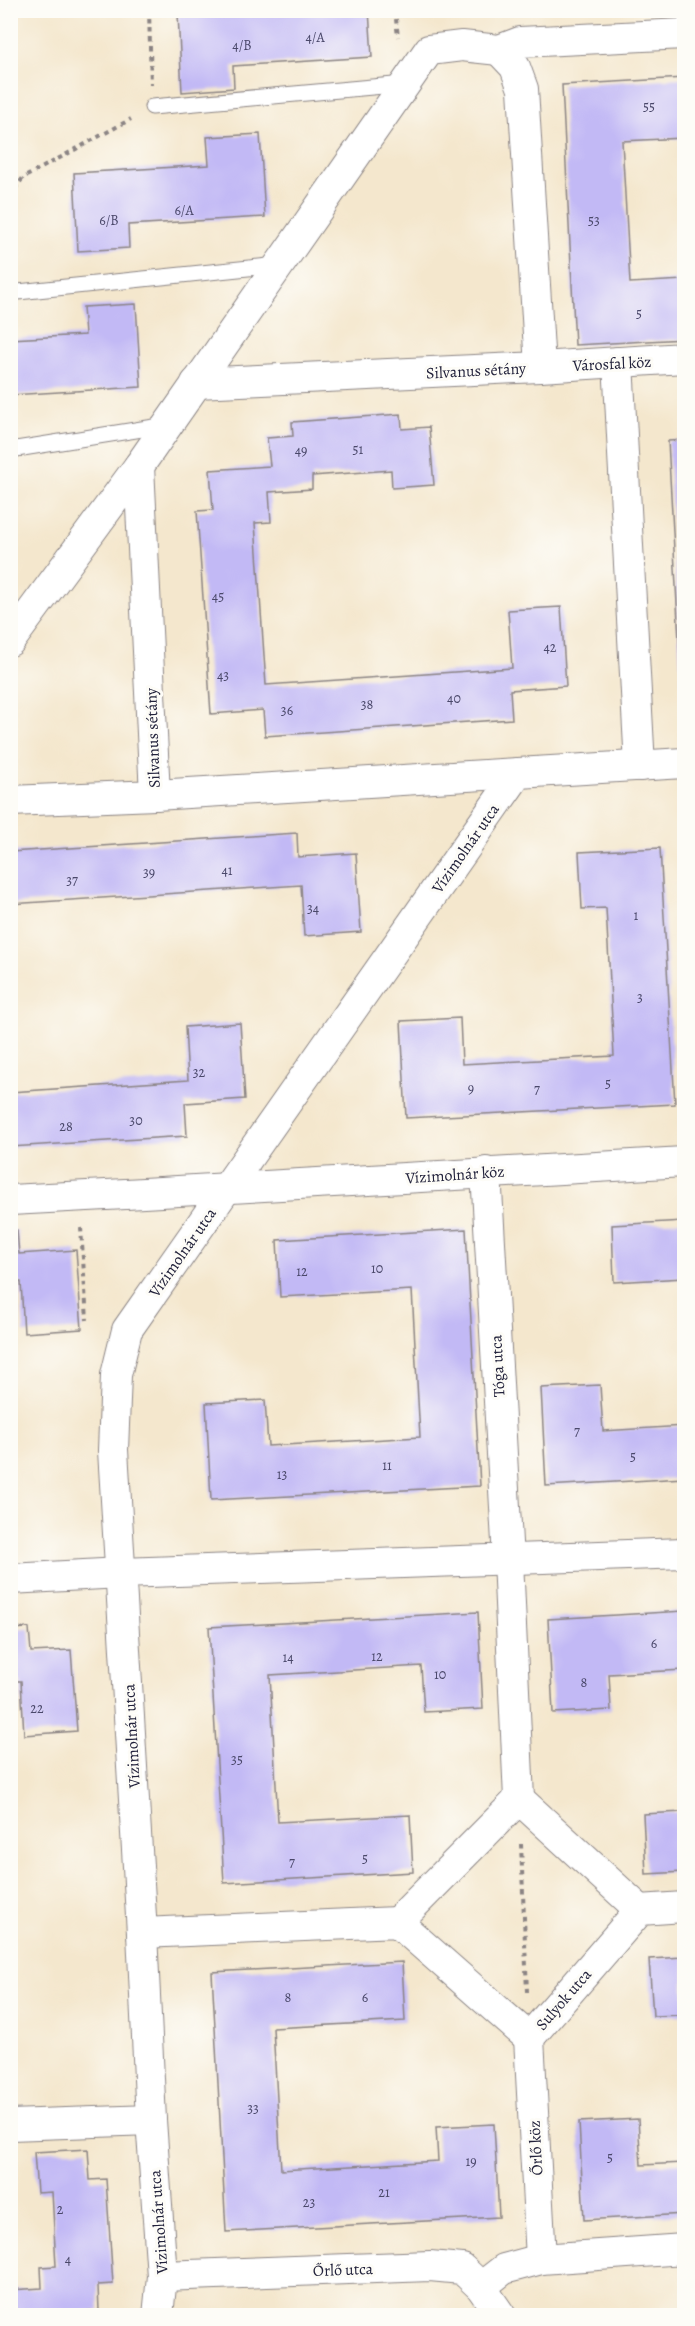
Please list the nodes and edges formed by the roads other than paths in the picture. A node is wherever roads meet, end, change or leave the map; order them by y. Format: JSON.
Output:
{"nodes":[{"id":1,"x":684,"y":34,"type":"edge"},
{"id":2,"x":499,"y":50,"type":"junction"},
{"id":3,"x":405,"y":84,"type":"junction"},
{"id":4,"x":152,"y":107,"type":"road end"},
{"id":5,"x":278,"y":265,"type":"junction"},
{"id":6,"x":18,"y":292,"type":"road end"},
{"id":7,"x":684,"y":358,"type":"edge"},
{"id":8,"x":618,"y":362,"type":"junction"},
{"id":9,"x":540,"y":367,"type":"junction"},
{"id":10,"x":196,"y":383,"type":"junction"},
{"id":11,"x":167,"y":425,"type":"junction"},
{"id":12,"x":10,"y":450,"type":"edge"},
{"id":13,"x":139,"y":466,"type":"junction"},
{"id":14,"x":10,"y":641,"type":"edge"},
{"id":15,"x":684,"y":763,"type":"edge"},
{"id":16,"x":640,"y":766,"type":"junction"},
{"id":17,"x":518,"y":773,"type":"junction"},
{"id":18,"x":155,"y":795,"type":"junction"},
{"id":19,"x":10,"y":801,"type":"edge"},
{"id":20,"x":684,"y":1162,"type":"edge"},
{"id":21,"x":486,"y":1172,"type":"junction"},
{"id":22,"x":226,"y":1190,"type":"junction"},
{"id":23,"x":10,"y":1200,"type":"edge"},
{"id":24,"x":684,"y":1553,"type":"edge"},
{"id":25,"x":508,"y":1560,"type":"junction"},
{"id":26,"x":121,"y":1573,"type":"junction"},
{"id":27,"x":10,"y":1579,"type":"edge"},
{"id":28,"x":519,"y":1798,"type":"junction"},
{"id":29,"x":684,"y":1907,"type":"edge"},
{"id":30,"x":640,"y":1910,"type":"junction"},
{"id":31,"x":397,"y":1923,"type":"junction"},
{"id":32,"x":142,"y":1933,"type":"junction"},
{"id":33,"x":529,"y":2038,"type":"junction"},
{"id":34,"x":151,"y":2120,"type":"junction"},
{"id":35,"x":10,"y":2126,"type":"edge"},
{"id":36,"x":684,"y":2249,"type":"edge"},
{"id":37,"x":541,"y":2259,"type":"junction"},
{"id":38,"x":162,"y":2276,"type":"junction"},
{"id":39,"x":481,"y":2287,"type":"junction"},
{"id":40,"x":158,"y":2316,"type":"edge"},
{"id":41,"x":501,"y":2316,"type":"edge"}],
"edges":[{"from":1,"to":2,"type":"street"},
{"from":2,"to":3,"type":"street"},
{"from":2,"to":9,"type":"street","name":"Silvanus sétány"},
{"from":3,"to":4,"type":"lane"},
{"from":3,"to":5,"type":"street"},
{"from":5,"to":6,"type":"lane"},
{"from":5,"to":10,"type":"street"},
{"from":7,"to":8,"type":"street","name":"Városfal köz"},
{"from":8,"to":9,"type":"street","name":"Városfal köz"},
{"from":8,"to":16,"type":"street"},
{"from":9,"to":10,"type":"street","name":"Silvanus sétány"},
{"from":10,"to":11,"type":"street"},
{"from":11,"to":12,"type":"lane"},
{"from":11,"to":13,"type":"street"},
{"from":13,"to":14,"type":"street"},
{"from":13,"to":18,"type":"street","name":"Silvanus sétány"},
{"from":15,"to":16,"type":"street"},
{"from":16,"to":17,"type":"street"},
{"from":17,"to":18,"type":"street"},
{"from":17,"to":22,"type":"street","name":"Vízimolnár utca"},
{"from":18,"to":19,"type":"street","name":"Silvanus sétány"},
{"from":20,"to":21,"type":"street","name":"Vízimolnár köz"},
{"from":21,"to":22,"type":"street","name":"Vízimolnár köz"},
{"from":21,"to":25,"type":"street","name":"Tóga utca"},
{"from":22,"to":23,"type":"street","name":"Vízimolnár utca"},
{"from":22,"to":26,"type":"street","name":"Vízimolnár utca"},
{"from":24,"to":25,"type":"street"},
{"from":25,"to":26,"type":"street"},
{"from":25,"to":28,"type":"street","name":"Tóga utca"},
{"from":26,"to":27,"type":"street"},
{"from":26,"to":32,"type":"street","name":"Vízimolnár utca"},
{"from":28,"to":30,"type":"street"},
{"from":28,"to":31,"type":"street"},
{"from":29,"to":30,"type":"street"},
{"from":30,"to":33,"type":"street","name":"Sulyok utca"},
{"from":31,"to":32,"type":"street"},
{"from":31,"to":33,"type":"street","name":"Sulyok utca"},
{"from":32,"to":34,"type":"street","name":"Vízimolnár utca"},
{"from":33,"to":37,"type":"street","name":"Őrlő köz"},
{"from":34,"to":35,"type":"street"},
{"from":34,"to":38,"type":"street","name":"Vízimolnár utca"},
{"from":36,"to":37,"type":"street"},
{"from":37,"to":39,"type":"street"},
{"from":38,"to":39,"type":"street","name":"Őrlő utca"},
{"from":38,"to":40,"type":"street","name":"Vízimolnár utca"},
{"from":39,"to":41,"type":"street","name":"Őrlő utca"}]}
